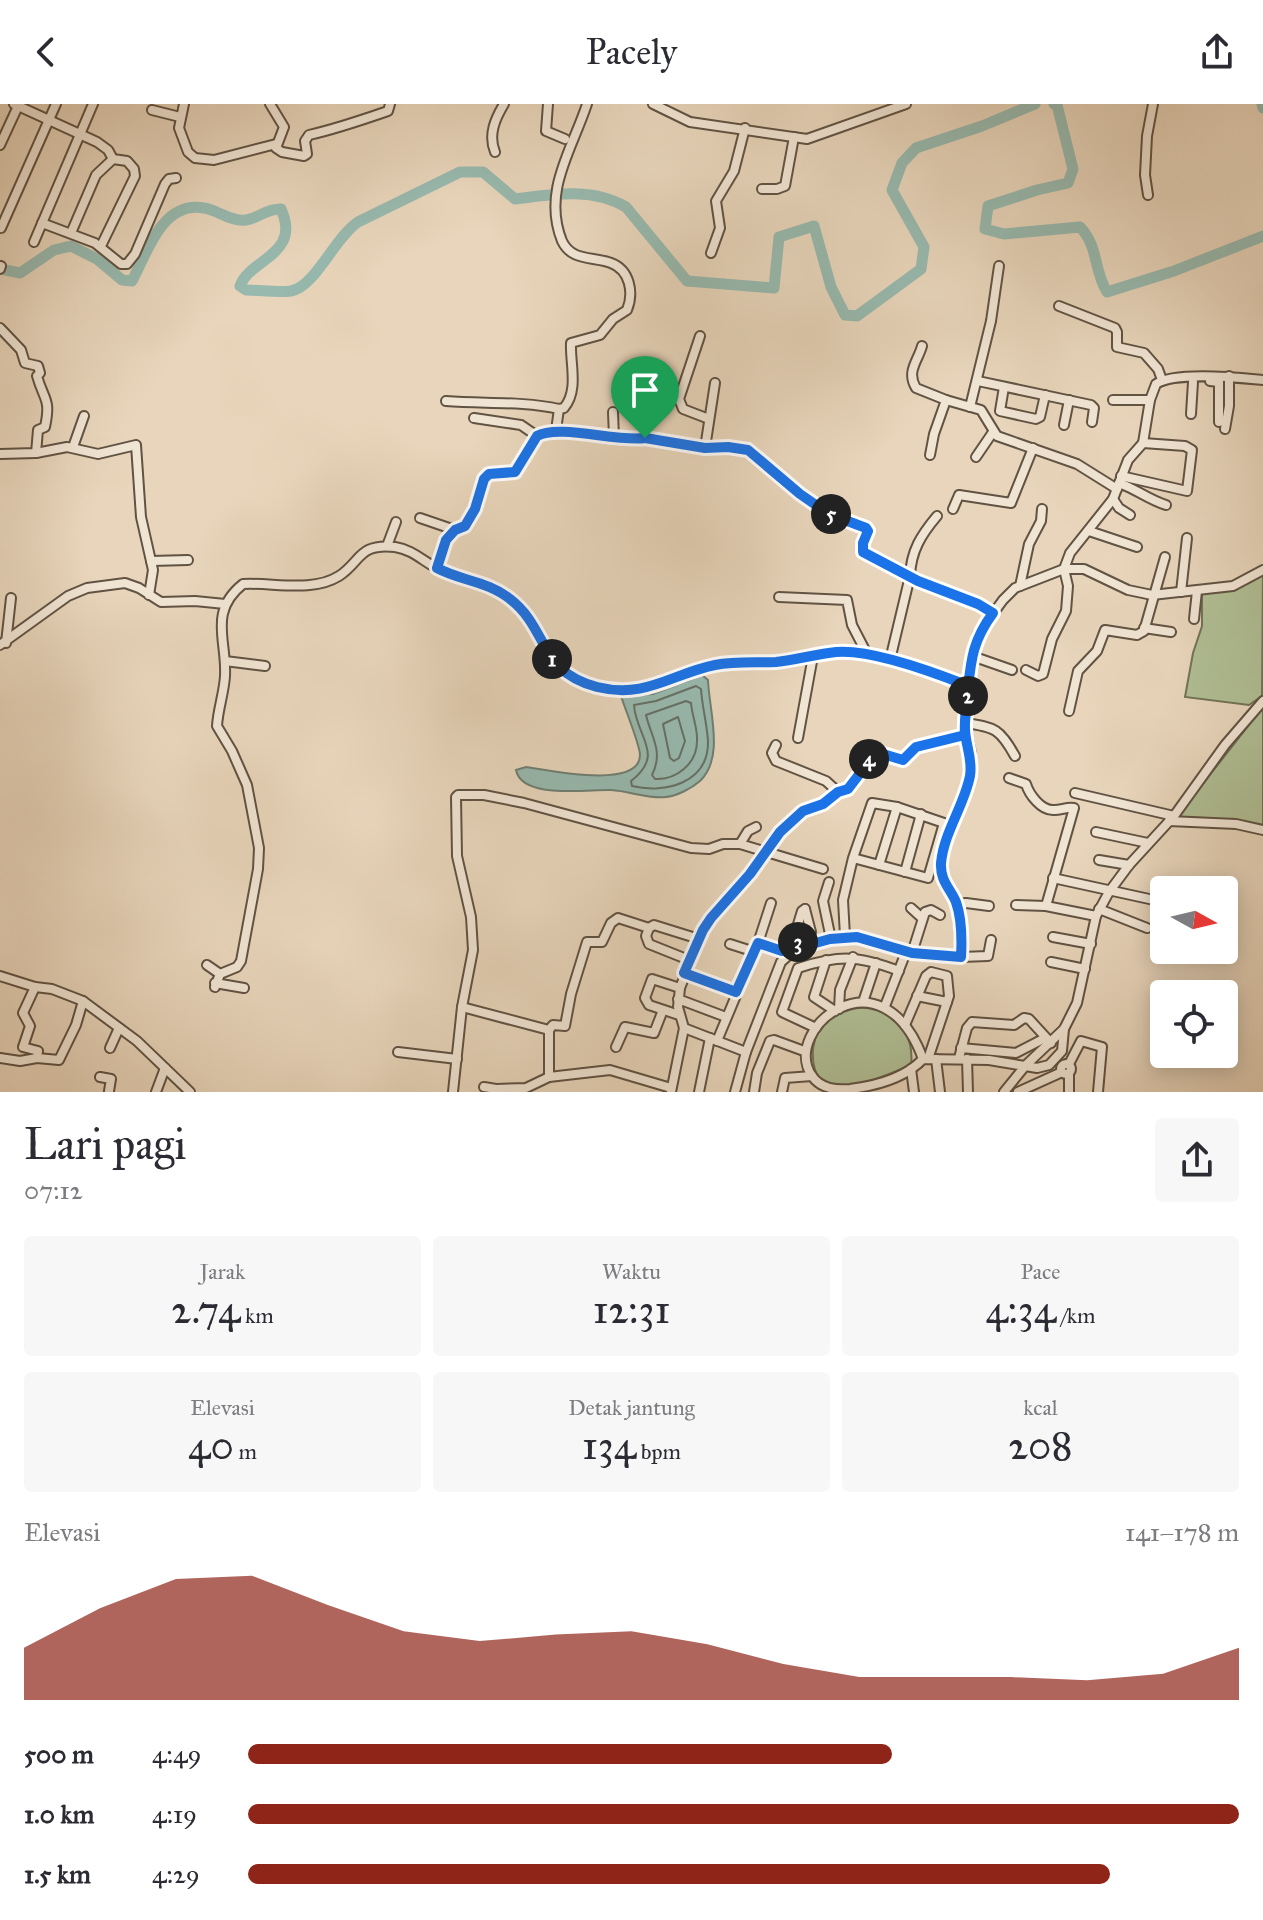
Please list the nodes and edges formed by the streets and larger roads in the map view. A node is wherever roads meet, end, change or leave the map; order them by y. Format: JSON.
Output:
{"nodes":[{"id":1,"x":56,"y":104,"type":"edge"},
{"id":2,"x":93,"y":104,"type":"edge"},
{"id":3,"x":184,"y":104,"type":"edge"},
{"id":4,"x":270,"y":104,"type":"edge"},
{"id":5,"x":390,"y":104,"type":"edge"},
{"id":6,"x":548,"y":104,"type":"edge"},
{"id":7,"x":587,"y":104,"type":"edge"},
{"id":8,"x":653,"y":104,"type":"edge"},
{"id":9,"x":906,"y":104,"type":"edge"},
{"id":10,"x":1153,"y":104,"type":"edge"},
{"id":11,"x":17,"y":105,"type":"edge"},
{"id":12,"x":501,"y":105,"type":"edge"},
{"id":13,"x":152,"y":110,"type":"dead end"},
{"id":14,"x":180,"y":117,"type":"junction"},
{"id":15,"x":48,"y":120,"type":"junction"},
{"id":16,"x":745,"y":128,"type":"junction"},
{"id":17,"x":80,"y":134,"type":"junction"},
{"id":18,"x":794,"y":137,"type":"junction"},
{"id":19,"x":565,"y":139,"type":"dead end"},
{"id":20,"x":276,"y":144,"type":"junction"},
{"id":21,"x":0,"y":145,"type":"edge"},
{"id":22,"x":495,"y":152,"type":"dead end"},
{"id":23,"x":113,"y":159,"type":"junction"},
{"id":24,"x":176,"y":178,"type":"dead end"},
{"id":25,"x":762,"y":189,"type":"dead end"},
{"id":26,"x":1148,"y":195,"type":"dead end"},
{"id":27,"x":42,"y":223,"type":"junction"},
{"id":28,"x":1,"y":228,"type":"edge"},
{"id":29,"x":71,"y":233,"type":"junction"},
{"id":30,"x":34,"y":242,"type":"dead end"},
{"id":31,"x":101,"y":246,"type":"junction"},
{"id":32,"x":711,"y":253,"type":"dead end"},
{"id":33,"x":999,"y":266,"type":"dead end"},
{"id":34,"x":1059,"y":306,"type":"dead end"},
{"id":35,"x":0,"y":328,"type":"edge"},
{"id":36,"x":700,"y":336,"type":"dead end"},
{"id":37,"x":922,"y":346,"type":"dead end"},
{"id":38,"x":1229,"y":376,"type":"junction"},
{"id":39,"x":1162,"y":380,"type":"junction"},
{"id":40,"x":1193,"y":380,"type":"junction"},
{"id":41,"x":1263,"y":380,"type":"edge"},
{"id":42,"x":978,"y":381,"type":"junction"},
{"id":43,"x":715,"y":383,"type":"dead end"},
{"id":44,"x":1004,"y":387,"type":"junction"},
{"id":45,"x":1045,"y":395,"type":"junction"},
{"id":46,"x":946,"y":400,"type":"junction"},
{"id":47,"x":1069,"y":400,"type":"junction"},
{"id":48,"x":1113,"y":400,"type":"dead end"},
{"id":49,"x":1150,"y":400,"type":"junction"},
{"id":50,"x":446,"y":401,"type":"dead end"},
{"id":51,"x":970,"y":407,"type":"junction"},
{"id":52,"x":559,"y":409,"type":"junction"},
{"id":53,"x":613,"y":412,"type":"dead end"},
{"id":54,"x":1191,"y":414,"type":"dead end"},
{"id":55,"x":84,"y":416,"type":"dead end"},
{"id":56,"x":474,"y":418,"type":"dead end"},
{"id":57,"x":709,"y":419,"type":"junction"},
{"id":58,"x":1092,"y":422,"type":"dead end"},
{"id":59,"x":1064,"y":425,"type":"dead end"},
{"id":60,"x":556,"y":430,"type":"junction"},
{"id":61,"x":993,"y":432,"type":"junction"},
{"id":62,"x":537,"y":436,"type":"junction"},
{"id":63,"x":614,"y":438,"type":"junction"},
{"id":64,"x":1143,"y":443,"type":"junction"},
{"id":65,"x":73,"y":447,"type":"junction"},
{"id":66,"x":705,"y":448,"type":"junction"},
{"id":67,"x":1033,"y":448,"type":"junction"},
{"id":68,"x":36,"y":453,"type":"junction"},
{"id":69,"x":0,"y":454,"type":"edge"},
{"id":70,"x":930,"y":455,"type":"dead end"},
{"id":71,"x":976,"y":457,"type":"dead end"},
{"id":72,"x":1119,"y":483,"type":"junction"},
{"id":73,"x":1113,"y":499,"type":"junction"},
{"id":74,"x":1166,"y":505,"type":"dead end"},
{"id":75,"x":953,"y":509,"type":"dead end"},
{"id":76,"x":1042,"y":509,"type":"dead end"},
{"id":77,"x":1130,"y":515,"type":"dead end"},
{"id":78,"x":937,"y":516,"type":"dead end"},
{"id":79,"x":420,"y":518,"type":"dead end"},
{"id":80,"x":396,"y":522,"type":"dead end"},
{"id":81,"x":455,"y":530,"type":"junction"},
{"id":82,"x":1089,"y":531,"type":"junction"},
{"id":83,"x":1187,"y":538,"type":"dead end"},
{"id":84,"x":387,"y":546,"type":"junction"},
{"id":85,"x":1137,"y":547,"type":"dead end"},
{"id":86,"x":1165,"y":557,"type":"dead end"},
{"id":87,"x":188,"y":560,"type":"dead end"},
{"id":88,"x":151,"y":561,"type":"junction"},
{"id":89,"x":437,"y":568,"type":"junction"},
{"id":90,"x":1064,"y":569,"type":"junction"},
{"id":91,"x":1263,"y":570,"type":"edge"},
{"id":92,"x":910,"y":576,"type":"junction"},
{"id":93,"x":1020,"y":586,"type":"junction"},
{"id":94,"x":1197,"y":591,"type":"junction"},
{"id":95,"x":1181,"y":592,"type":"junction"},
{"id":96,"x":149,"y":595,"type":"junction"},
{"id":97,"x":1152,"y":595,"type":"junction"},
{"id":98,"x":779,"y":597,"type":"dead end"},
{"id":99,"x":11,"y":598,"type":"dead end"},
{"id":100,"x":225,"y":604,"type":"junction"},
{"id":101,"x":993,"y":613,"type":"junction"},
{"id":102,"x":1194,"y":619,"type":"dead end"},
{"id":103,"x":1144,"y":628,"type":"junction"},
{"id":104,"x":1171,"y":632,"type":"dead end"},
{"id":105,"x":3,"y":644,"type":"edge"},
{"id":106,"x":867,"y":654,"type":"junction"},
{"id":107,"x":813,"y":656,"type":"junction"},
{"id":108,"x":972,"y":656,"type":"junction"},
{"id":109,"x":890,"y":660,"type":"junction"},
{"id":110,"x":225,"y":661,"type":"junction"},
{"id":111,"x":265,"y":666,"type":"dead end"},
{"id":112,"x":1012,"y":670,"type":"dead end"},
{"id":113,"x":1026,"y":670,"type":"dead end"},
{"id":114,"x":967,"y":687,"type":"junction"},
{"id":115,"x":1263,"y":701,"type":"edge"},
{"id":116,"x":1069,"y":711,"type":"dead end"},
{"id":117,"x":965,"y":723,"type":"junction"},
{"id":118,"x":965,"y":735,"type":"junction"},
{"id":119,"x":798,"y":738,"type":"dead end"},
{"id":120,"x":776,"y":745,"type":"dead end"},
{"id":121,"x":1015,"y":756,"type":"dead end"},
{"id":122,"x":1009,"y":778,"type":"dead end"},
{"id":123,"x":838,"y":792,"type":"junction"},
{"id":124,"x":1075,"y":793,"type":"dead end"},
{"id":125,"x":897,"y":807,"type":"junction"},
{"id":126,"x":921,"y":814,"type":"junction"},
{"id":127,"x":1172,"y":818,"type":"junction"},
{"id":128,"x":756,"y":827,"type":"dead end"},
{"id":129,"x":1263,"y":830,"type":"edge"},
{"id":130,"x":1096,"y":832,"type":"dead end"},
{"id":131,"x":1148,"y":843,"type":"junction"},
{"id":132,"x":740,"y":844,"type":"junction"},
{"id":133,"x":764,"y":852,"type":"junction"},
{"id":134,"x":856,"y":857,"type":"junction"},
{"id":135,"x":1099,"y":860,"type":"dead end"},
{"id":136,"x":879,"y":865,"type":"junction"},
{"id":137,"x":1129,"y":865,"type":"junction"},
{"id":138,"x":823,"y":869,"type":"dead end"},
{"id":139,"x":905,"y":872,"type":"junction"},
{"id":140,"x":1053,"y":878,"type":"junction"},
{"id":141,"x":829,"y":882,"type":"dead end"},
{"id":142,"x":1109,"y":892,"type":"junction"},
{"id":143,"x":1150,"y":900,"type":"edge"},
{"id":144,"x":771,"y":903,"type":"dead end"},
{"id":145,"x":956,"y":904,"type":"junction"},
{"id":146,"x":1016,"y":905,"type":"dead end"},
{"id":147,"x":989,"y":906,"type":"dead end"},
{"id":148,"x":1046,"y":906,"type":"junction"},
{"id":149,"x":911,"y":908,"type":"dead end"},
{"id":150,"x":1098,"y":912,"type":"junction"},
{"id":151,"x":940,"y":915,"type":"dead end"},
{"id":152,"x":922,"y":918,"type":"junction"},
{"id":153,"x":651,"y":927,"type":"junction"},
{"id":154,"x":1147,"y":928,"type":"dead end"},
{"id":155,"x":845,"y":936,"type":"junction"},
{"id":156,"x":1053,"y":937,"type":"dead end"},
{"id":157,"x":699,"y":939,"type":"junction"},
{"id":158,"x":831,"y":939,"type":"junction"},
{"id":159,"x":991,"y":940,"type":"dead end"},
{"id":160,"x":730,"y":944,"type":"dead end"},
{"id":161,"x":797,"y":944,"type":"junction"},
{"id":162,"x":1091,"y":944,"type":"junction"},
{"id":163,"x":756,"y":947,"type":"junction"},
{"id":164,"x":909,"y":953,"type":"junction"},
{"id":165,"x":853,"y":957,"type":"junction"},
{"id":166,"x":961,"y":957,"type":"junction"},
{"id":167,"x":689,"y":960,"type":"junction"},
{"id":168,"x":826,"y":960,"type":"junction"},
{"id":169,"x":1051,"y":962,"type":"dead end"},
{"id":170,"x":876,"y":963,"type":"junction"},
{"id":171,"x":207,"y":965,"type":"dead end"},
{"id":172,"x":1085,"y":969,"type":"junction"},
{"id":173,"x":899,"y":971,"type":"junction"},
{"id":174,"x":684,"y":973,"type":"junction"},
{"id":175,"x":0,"y":976,"type":"edge"},
{"id":176,"x":217,"y":981,"type":"junction"},
{"id":177,"x":35,"y":987,"type":"junction"},
{"id":178,"x":244,"y":988,"type":"dead end"},
{"id":179,"x":680,"y":988,"type":"junction"},
{"id":180,"x":736,"y":992,"type":"junction"},
{"id":181,"x":917,"y":996,"type":"junction"},
{"id":182,"x":678,"y":999,"type":"junction"},
{"id":183,"x":83,"y":1001,"type":"junction"},
{"id":184,"x":863,"y":1002,"type":"junction"},
{"id":185,"x":947,"y":1002,"type":"junction"},
{"id":186,"x":885,"y":1006,"type":"junction"},
{"id":187,"x":462,"y":1007,"type":"junction"},
{"id":188,"x":663,"y":1010,"type":"junction"},
{"id":189,"x":837,"y":1010,"type":"junction"},
{"id":190,"x":679,"y":1015,"type":"junction"},
{"id":191,"x":726,"y":1017,"type":"junction"},
{"id":192,"x":905,"y":1025,"type":"junction"},
{"id":193,"x":119,"y":1028,"type":"junction"},
{"id":194,"x":684,"y":1028,"type":"junction"},
{"id":195,"x":816,"y":1028,"type":"junction"},
{"id":196,"x":1064,"y":1029,"type":"junction"},
{"id":197,"x":549,"y":1030,"type":"junction"},
{"id":198,"x":713,"y":1040,"type":"junction"},
{"id":199,"x":1048,"y":1041,"type":"junction"},
{"id":200,"x":616,"y":1047,"type":"dead end"},
{"id":201,"x":110,"y":1048,"type":"dead end"},
{"id":202,"x":961,"y":1048,"type":"junction"},
{"id":203,"x":804,"y":1051,"type":"junction"},
{"id":204,"x":398,"y":1052,"type":"dead end"},
{"id":205,"x":746,"y":1052,"type":"junction"},
{"id":206,"x":0,"y":1058,"type":"edge"},
{"id":207,"x":37,"y":1058,"type":"junction"},
{"id":208,"x":963,"y":1058,"type":"junction"},
{"id":209,"x":457,"y":1059,"type":"junction"},
{"id":210,"x":929,"y":1059,"type":"junction"},
{"id":211,"x":1026,"y":1065,"type":"junction"},
{"id":212,"x":1065,"y":1066,"type":"junction"},
{"id":213,"x":165,"y":1068,"type":"junction"},
{"id":214,"x":911,"y":1069,"type":"junction"},
{"id":215,"x":812,"y":1076,"type":"junction"},
{"id":216,"x":100,"y":1077,"type":"dead end"},
{"id":217,"x":549,"y":1077,"type":"junction"},
{"id":218,"x":889,"y":1080,"type":"junction"},
{"id":219,"x":484,"y":1087,"type":"dead end"},
{"id":220,"x":820,"y":1088,"type":"edge"},
{"id":221,"x":866,"y":1089,"type":"edge"},
{"id":222,"x":671,"y":1090,"type":"edge"},
{"id":223,"x":495,"y":1091,"type":"edge"},
{"id":224,"x":842,"y":1091,"type":"edge"},
{"id":225,"x":109,"y":1092,"type":"edge"},
{"id":226,"x":156,"y":1092,"type":"edge"},
{"id":227,"x":190,"y":1092,"type":"edge"},
{"id":228,"x":453,"y":1092,"type":"edge"},
{"id":229,"x":699,"y":1092,"type":"edge"},
{"id":230,"x":735,"y":1092,"type":"edge"},
{"id":231,"x":754,"y":1092,"type":"edge"},
{"id":232,"x":782,"y":1092,"type":"edge"},
{"id":233,"x":889,"y":1092,"type":"edge"},
{"id":234,"x":914,"y":1092,"type":"edge"},
{"id":235,"x":940,"y":1092,"type":"edge"},
{"id":236,"x":968,"y":1092,"type":"edge"},
{"id":237,"x":1004,"y":1092,"type":"edge"},
{"id":238,"x":1018,"y":1092,"type":"edge"},
{"id":239,"x":1069,"y":1092,"type":"edge"},
{"id":240,"x":1098,"y":1092,"type":"edge"}],
"edges":[{"from":1,"to":15,"type":"street"},
{"from":2,"to":17,"type":"street"},
{"from":3,"to":14,"type":"street"},
{"from":4,"to":20,"type":"street"},
{"from":5,"to":20,"type":"street"},
{"from":6,"to":19,"type":"street"},
{"from":7,"to":52,"type":"street"},
{"from":8,"to":16,"type":"street"},
{"from":9,"to":18,"type":"street"},
{"from":10,"to":26,"type":"street"},
{"from":11,"to":15,"type":"street"},
{"from":11,"to":21,"type":"street"},
{"from":12,"to":22,"type":"street"},
{"from":13,"to":14,"type":"street"},
{"from":14,"to":20,"type":"street"},
{"from":15,"to":17,"type":"street"},
{"from":15,"to":28,"type":"street"},
{"from":16,"to":18,"type":"street"},
{"from":16,"to":32,"type":"street"},
{"from":17,"to":23,"type":"street"},
{"from":17,"to":27,"type":"street"},
{"from":18,"to":25,"type":"street"},
{"from":23,"to":29,"type":"street"},
{"from":23,"to":31,"type":"street"},
{"from":24,"to":31,"type":"street"},
{"from":27,"to":29,"type":"street"},
{"from":27,"to":30,"type":"street"},
{"from":29,"to":31,"type":"street"},
{"from":33,"to":42,"type":"street"},
{"from":34,"to":39,"type":"street"},
{"from":35,"to":68,"type":"street"},
{"from":36,"to":57,"type":"street"},
{"from":37,"to":46,"type":"street"},
{"from":38,"to":40,"type":"street"},
{"from":38,"to":40,"type":"street"},
{"from":38,"to":41,"type":"street"},
{"from":39,"to":40,"type":"street"},
{"from":39,"to":49,"type":"street"},
{"from":40,"to":54,"type":"street"},
{"from":42,"to":44,"type":"street"},
{"from":42,"to":51,"type":"street"},
{"from":43,"to":57,"type":"street"},
{"from":44,"to":45,"type":"street"},
{"from":44,"to":45,"type":"street"},
{"from":45,"to":47,"type":"street"},
{"from":46,"to":51,"type":"street"},
{"from":46,"to":70,"type":"street"},
{"from":47,"to":58,"type":"street"},
{"from":47,"to":59,"type":"street"},
{"from":48,"to":49,"type":"street"},
{"from":49,"to":64,"type":"street"},
{"from":50,"to":52,"type":"street"},
{"from":51,"to":61,"type":"street"},
{"from":52,"to":60,"type":"street"},
{"from":53,"to":63,"type":"street"},
{"from":55,"to":65,"type":"street"},
{"from":56,"to":62,"type":"street"},
{"from":57,"to":66,"type":"street"},
{"from":60,"to":62,"type":"street"},
{"from":60,"to":63,"type":"street"},
{"from":61,"to":67,"type":"street"},
{"from":61,"to":71,"type":"street"},
{"from":62,"to":81,"type":"street"},
{"from":63,"to":66,"type":"street"},
{"from":64,"to":72,"type":"street"},
{"from":64,"to":72,"type":"street"},
{"from":65,"to":68,"type":"street"},
{"from":65,"to":88,"type":"street"},
{"from":66,"to":92,"type":"street"},
{"from":67,"to":72,"type":"street"},
{"from":67,"to":75,"type":"street"},
{"from":68,"to":69,"type":"street"},
{"from":72,"to":73,"type":"street"},
{"from":72,"to":74,"type":"street"},
{"from":73,"to":77,"type":"street"},
{"from":73,"to":82,"type":"street"},
{"from":76,"to":93,"type":"street"},
{"from":78,"to":92,"type":"street"},
{"from":79,"to":81,"type":"street"},
{"from":80,"to":84,"type":"street"},
{"from":81,"to":89,"type":"street"},
{"from":82,"to":85,"type":"street"},
{"from":82,"to":90,"type":"street"},
{"from":83,"to":95,"type":"street"},
{"from":84,"to":89,"type":"street"},
{"from":84,"to":100,"type":"street"},
{"from":86,"to":97,"type":"street"},
{"from":87,"to":88,"type":"street"},
{"from":88,"to":96,"type":"street"},
{"from":89,"to":107,"type":"street"},
{"from":90,"to":93,"type":"street"},
{"from":90,"to":97,"type":"street"},
{"from":90,"to":113,"type":"street"},
{"from":91,"to":94,"type":"street"},
{"from":92,"to":101,"type":"street"},
{"from":92,"to":109,"type":"street"},
{"from":93,"to":101,"type":"street"},
{"from":94,"to":95,"type":"street"},
{"from":94,"to":102,"type":"street"},
{"from":95,"to":97,"type":"street"},
{"from":96,"to":100,"type":"street"},
{"from":96,"to":105,"type":"street"},
{"from":97,"to":103,"type":"street"},
{"from":98,"to":106,"type":"street"},
{"from":99,"to":105,"type":"street"},
{"from":100,"to":110,"type":"street"},
{"from":101,"to":108,"type":"street"},
{"from":103,"to":104,"type":"street"},
{"from":103,"to":116,"type":"street"},
{"from":106,"to":107,"type":"street"},
{"from":106,"to":109,"type":"street"},
{"from":107,"to":119,"type":"street"},
{"from":108,"to":112,"type":"street"},
{"from":108,"to":114,"type":"street"},
{"from":109,"to":114,"type":"street"},
{"from":110,"to":111,"type":"street"},
{"from":110,"to":176,"type":"street"},
{"from":114,"to":117,"type":"street"},
{"from":115,"to":127,"type":"street"},
{"from":117,"to":118,"type":"street"},
{"from":117,"to":121,"type":"street"},
{"from":118,"to":123,"type":"street"},
{"from":118,"to":145,"type":"street"},
{"from":120,"to":123,"type":"street"},
{"from":122,"to":140,"type":"street"},
{"from":123,"to":133,"type":"street"},
{"from":124,"to":127,"type":"street"},
{"from":125,"to":126,"type":"street"},
{"from":125,"to":134,"type":"street"},
{"from":125,"to":136,"type":"street"},
{"from":126,"to":139,"type":"street"},
{"from":126,"to":139,"type":"street"},
{"from":127,"to":129,"type":"street"},
{"from":127,"to":131,"type":"street"},
{"from":128,"to":132,"type":"street"},
{"from":130,"to":131,"type":"street"},
{"from":131,"to":137,"type":"street"},
{"from":132,"to":133,"type":"street"},
{"from":132,"to":187,"type":"street"},
{"from":133,"to":138,"type":"street"},
{"from":133,"to":157,"type":"street"},
{"from":134,"to":136,"type":"street"},
{"from":134,"to":155,"type":"street"},
{"from":135,"to":137,"type":"street"},
{"from":136,"to":139,"type":"street"},
{"from":137,"to":142,"type":"street"},
{"from":140,"to":142,"type":"street"},
{"from":140,"to":148,"type":"street"},
{"from":141,"to":158,"type":"street"},
{"from":142,"to":143,"type":"street"},
{"from":142,"to":150,"type":"street"},
{"from":144,"to":163,"type":"street"},
{"from":145,"to":147,"type":"street"},
{"from":145,"to":166,"type":"street"},
{"from":146,"to":148,"type":"street"},
{"from":148,"to":150,"type":"street"},
{"from":149,"to":152,"type":"street"},
{"from":150,"to":154,"type":"street"},
{"from":150,"to":162,"type":"street"},
{"from":151,"to":152,"type":"street"},
{"from":152,"to":164,"type":"street"},
{"from":153,"to":157,"type":"street"},
{"from":153,"to":167,"type":"street"},
{"from":153,"to":197,"type":"street"},
{"from":155,"to":158,"type":"street"},
{"from":155,"to":164,"type":"street"},
{"from":156,"to":162,"type":"street"},
{"from":157,"to":167,"type":"street"},
{"from":158,"to":161,"type":"street"},
{"from":159,"to":166,"type":"street"},
{"from":160,"to":163,"type":"street"},
{"from":161,"to":163,"type":"street"},
{"from":161,"to":205,"type":"street"},
{"from":162,"to":172,"type":"street"},
{"from":163,"to":180,"type":"street"},
{"from":164,"to":166,"type":"street"},
{"from":164,"to":173,"type":"street"},
{"from":165,"to":168,"type":"street"},
{"from":165,"to":170,"type":"street"},
{"from":165,"to":189,"type":"street"},
{"from":167,"to":174,"type":"street"},
{"from":168,"to":189,"type":"street"},
{"from":168,"to":195,"type":"street"},
{"from":169,"to":172,"type":"street"},
{"from":170,"to":173,"type":"street"},
{"from":170,"to":184,"type":"street"},
{"from":171,"to":176,"type":"street"},
{"from":172,"to":196,"type":"street"},
{"from":173,"to":186,"type":"street"},
{"from":174,"to":179,"type":"street"},
{"from":174,"to":180,"type":"street"},
{"from":175,"to":177,"type":"street"},
{"from":176,"to":178,"type":"street"},
{"from":177,"to":183,"type":"street"},
{"from":177,"to":207,"type":"street"},
{"from":179,"to":182,"type":"street"},
{"from":179,"to":188,"type":"street"},
{"from":180,"to":191,"type":"street"},
{"from":181,"to":185,"type":"street"},
{"from":181,"to":185,"type":"street"},
{"from":181,"to":192,"type":"street"},
{"from":182,"to":190,"type":"street"},
{"from":182,"to":191,"type":"street"},
{"from":183,"to":193,"type":"street"},
{"from":183,"to":207,"type":"street"},
{"from":184,"to":186,"type":"street"},
{"from":184,"to":189,"type":"street"},
{"from":185,"to":210,"type":"street"},
{"from":186,"to":192,"type":"street"},
{"from":187,"to":197,"type":"street"},
{"from":187,"to":209,"type":"street"},
{"from":188,"to":190,"type":"street"},
{"from":188,"to":200,"type":"street"},
{"from":189,"to":195,"type":"street"},
{"from":190,"to":194,"type":"street"},
{"from":191,"to":198,"type":"street"},
{"from":192,"to":210,"type":"street"},
{"from":193,"to":201,"type":"street"},
{"from":193,"to":213,"type":"street"},
{"from":194,"to":198,"type":"street"},
{"from":194,"to":222,"type":"street"},
{"from":195,"to":203,"type":"street"},
{"from":196,"to":199,"type":"street"},
{"from":196,"to":212,"type":"street"},
{"from":197,"to":217,"type":"street"},
{"from":198,"to":205,"type":"street"},
{"from":198,"to":229,"type":"street"},
{"from":199,"to":202,"type":"street"},
{"from":199,"to":202,"type":"street"},
{"from":199,"to":211,"type":"street"},
{"from":202,"to":208,"type":"street"},
{"from":203,"to":215,"type":"street"},
{"from":203,"to":231,"type":"street"},
{"from":204,"to":209,"type":"street"},
{"from":205,"to":230,"type":"street"},
{"from":206,"to":207,"type":"street"},
{"from":208,"to":210,"type":"street"},
{"from":208,"to":211,"type":"street"},
{"from":208,"to":236,"type":"street"},
{"from":209,"to":228,"type":"street"},
{"from":210,"to":214,"type":"street"},
{"from":210,"to":235,"type":"street"},
{"from":211,"to":212,"type":"street"},
{"from":211,"to":237,"type":"street"},
{"from":212,"to":238,"type":"street"},
{"from":212,"to":239,"type":"street"},
{"from":212,"to":240,"type":"street"},
{"from":213,"to":226,"type":"street"},
{"from":213,"to":227,"type":"street"},
{"from":214,"to":218,"type":"street"},
{"from":214,"to":234,"type":"street"},
{"from":215,"to":220,"type":"street"},
{"from":215,"to":232,"type":"street"},
{"from":216,"to":225,"type":"street"},
{"from":217,"to":222,"type":"street"},
{"from":217,"to":223,"type":"street"},
{"from":218,"to":221,"type":"street"},
{"from":218,"to":233,"type":"street"},
{"from":219,"to":223,"type":"street"},
{"from":220,"to":224,"type":"street"},
{"from":221,"to":224,"type":"street"}]}
